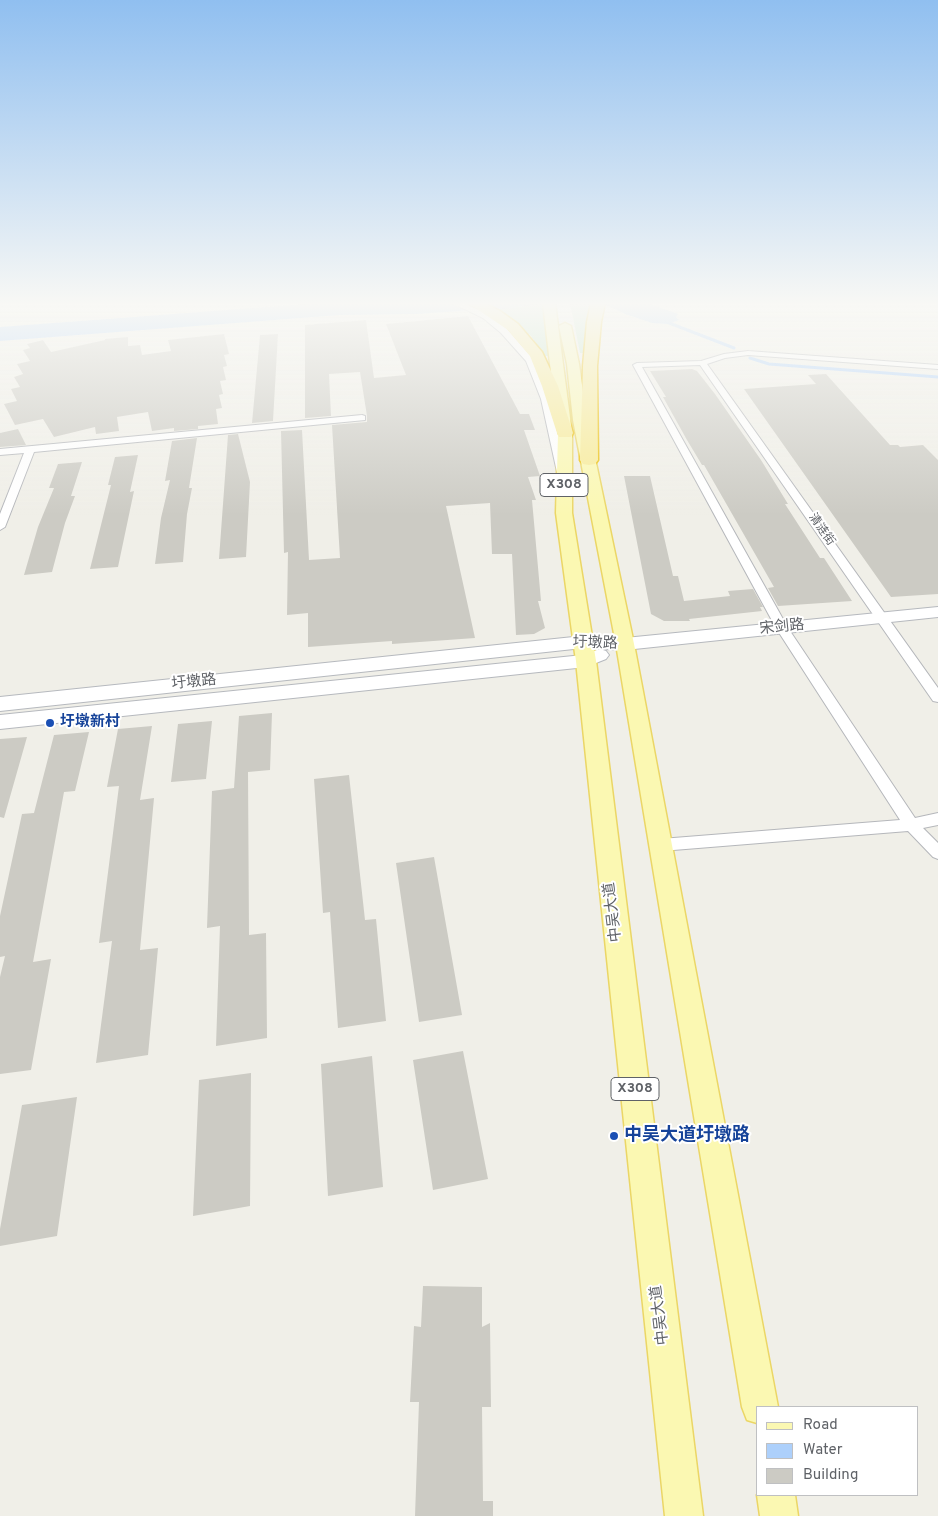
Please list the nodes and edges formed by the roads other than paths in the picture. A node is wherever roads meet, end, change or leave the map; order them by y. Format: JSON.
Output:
{"nodes":[{"id":1,"x":535,"y":374,"type":"edge"},
{"id":2,"x":545,"y":374,"type":"edge"},
{"id":3,"x":560,"y":374,"type":"edge"},
{"id":4,"x":569,"y":374,"type":"edge"},
{"id":5,"x":590,"y":374,"type":"edge"},
{"id":6,"x":642,"y":374,"type":"edge"},
{"id":7,"x":710,"y":374,"type":"edge"},
{"id":8,"x":362,"y":418,"type":"dead end"},
{"id":9,"x":565,"y":433,"type":"junction"},
{"id":10,"x":30,"y":449,"type":"junction"},
{"id":11,"x":0,"y":452,"type":"edge"},
{"id":12,"x":589,"y":460,"type":"junction"},
{"id":13,"x":564,"y":480,"type":"junction"},
{"id":14,"x":0,"y":527,"type":"edge"},
{"id":15,"x":938,"y":612,"type":"edge"},
{"id":16,"x":883,"y":617,"type":"junction"},
{"id":17,"x":782,"y":628,"type":"junction"},
{"id":18,"x":625,"y":644,"type":"junction"},
{"id":19,"x":584,"y":651,"type":"junction"},
{"id":20,"x":938,"y":698,"type":"edge"},
{"id":21,"x":0,"y":704,"type":"edge"},
{"id":22,"x":0,"y":722,"type":"edge"},
{"id":23,"x":938,"y":819,"type":"edge"},
{"id":24,"x":911,"y":824,"type":"junction"},
{"id":25,"x":661,"y":845,"type":"junction"},
{"id":26,"x":938,"y":853,"type":"edge"},
{"id":27,"x":760,"y":1406,"type":"edge"},
{"id":28,"x":776,"y":1496,"type":"edge"},
{"id":29,"x":684,"y":1516,"type":"edge"},
{"id":30,"x":780,"y":1516,"type":"edge"}],
"edges":[{"from":1,"to":13,"type":"street"},
{"from":2,"to":9,"type":"highway"},
{"from":3,"to":9,"type":"main road","name":"中吴大道","number":"X308"},
{"from":4,"to":12,"type":"main road","name":"中吴大道","number":"X308"},
{"from":5,"to":12,"type":"highway"},
{"from":6,"to":17,"type":"street"},
{"from":7,"to":16,"type":"street","name":"清涟街"},
{"from":8,"to":10,"type":"street"},
{"from":9,"to":13,"type":"main road","name":"中吴大道","number":"X308"},
{"from":10,"to":11,"type":"street"},
{"from":10,"to":14,"type":"street"},
{"from":12,"to":18,"type":"main road","name":"中吴大道","number":"X308"},
{"from":13,"to":19,"type":"main road","name":"中吴大道","number":"X308"},
{"from":15,"to":16,"type":"main road","name":"宋剑路"},
{"from":16,"to":17,"type":"main road","name":"宋剑路"},
{"from":16,"to":20,"type":"street","name":"清涟街"},
{"from":17,"to":18,"type":"main road","name":"宋剑路"},
{"from":17,"to":24,"type":"street"},
{"from":18,"to":19,"type":"main road","name":"圩墩路"},
{"from":18,"to":25,"type":"main road","name":"中吴大道","number":"X308"},
{"from":19,"to":21,"type":"main road","name":"圩墩路"},
{"from":19,"to":22,"type":"main road","name":"圩墩路"},
{"from":19,"to":29,"type":"main road","name":"中吴大道","number":"X308"},
{"from":23,"to":24,"type":"street"},
{"from":24,"to":25,"type":"street"},
{"from":24,"to":26,"type":"street"},
{"from":25,"to":27,"type":"main road","name":"中吴大道","number":"X308"},
{"from":28,"to":30,"type":"main road"}]}
